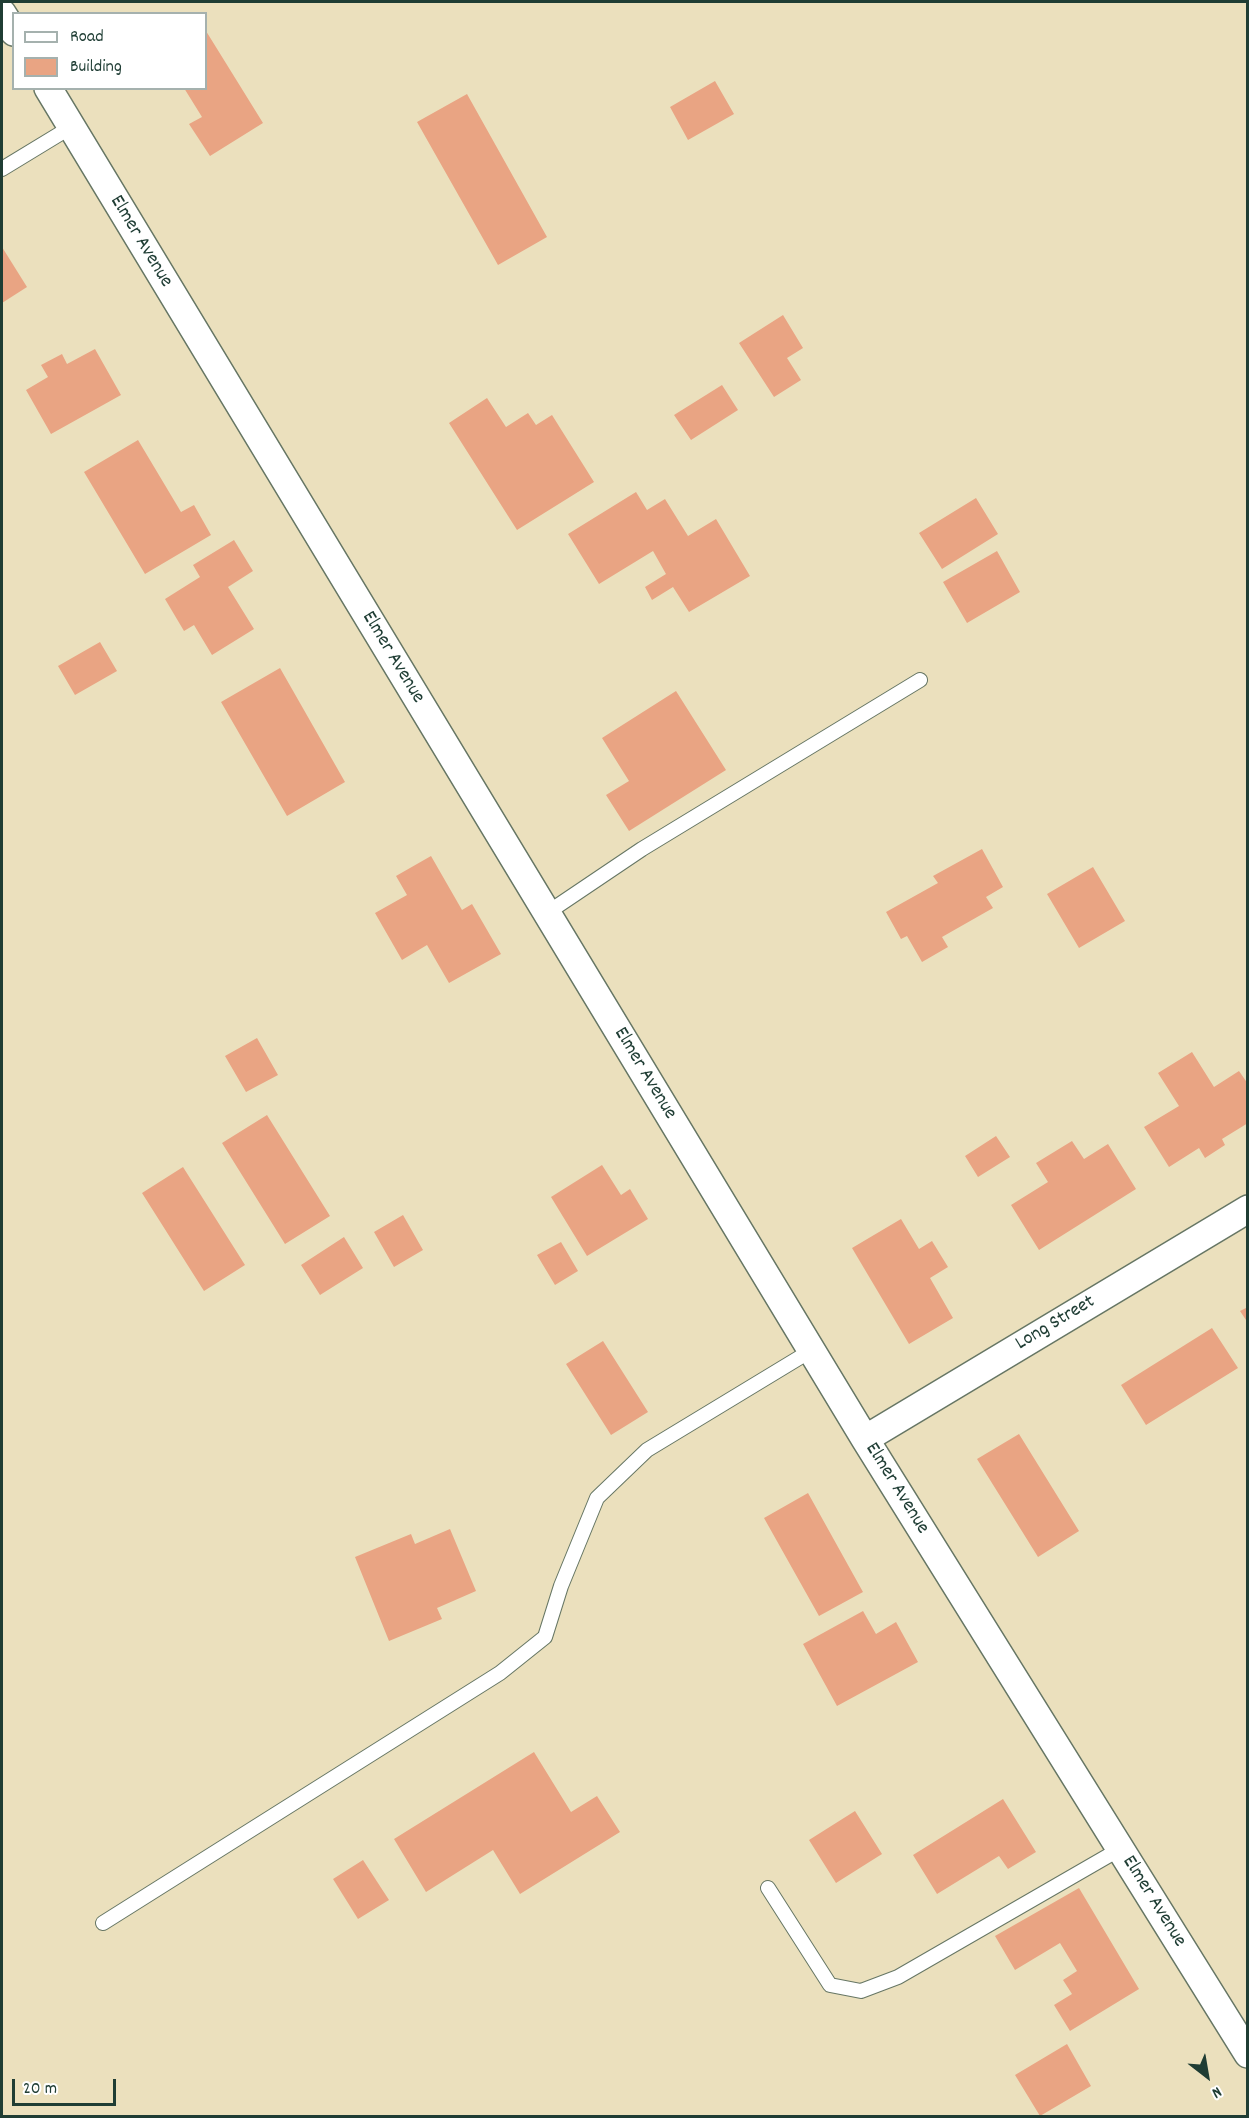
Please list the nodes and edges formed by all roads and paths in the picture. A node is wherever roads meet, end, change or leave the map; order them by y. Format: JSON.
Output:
{"nodes":[{"id":1,"x":2,"y":13,"type":"edge"},
{"id":2,"x":12,"y":29,"type":"edge"},
{"id":3,"x":49,"y":90,"type":"edge"},
{"id":4,"x":71,"y":127,"type":"junction"},
{"id":5,"x":2,"y":169,"type":"edge"},
{"id":6,"x":920,"y":680,"type":"dead end"},
{"id":7,"x":547,"y":913,"type":"junction"},
{"id":8,"x":1248,"y":1209,"type":"edge"},
{"id":9,"x":812,"y":1350,"type":"junction"},
{"id":10,"x":866,"y":1439,"type":"junction"},
{"id":11,"x":1120,"y":1849,"type":"junction"},
{"id":12,"x":768,"y":1888,"type":"dead end"},
{"id":13,"x":103,"y":1923,"type":"dead end"},
{"id":14,"x":1248,"y":2054,"type":"edge"}],
"edges":[{"from":1,"to":2,"type":"street"},
{"from":3,"to":4,"type":"street","name":"Elmer Avenue"},
{"from":4,"to":5,"type":"lane"},
{"from":4,"to":7,"type":"street","name":"Elmer Avenue"},
{"from":6,"to":7,"type":"lane"},
{"from":7,"to":9,"type":"street","name":"Elmer Avenue"},
{"from":8,"to":10,"type":"street","name":"Long Street"},
{"from":9,"to":10,"type":"street","name":"Elmer Avenue"},
{"from":9,"to":13,"type":"lane"},
{"from":10,"to":11,"type":"street","name":"Elmer Avenue"},
{"from":11,"to":12,"type":"lane"},
{"from":11,"to":14,"type":"street","name":"Elmer Avenue"}]}
